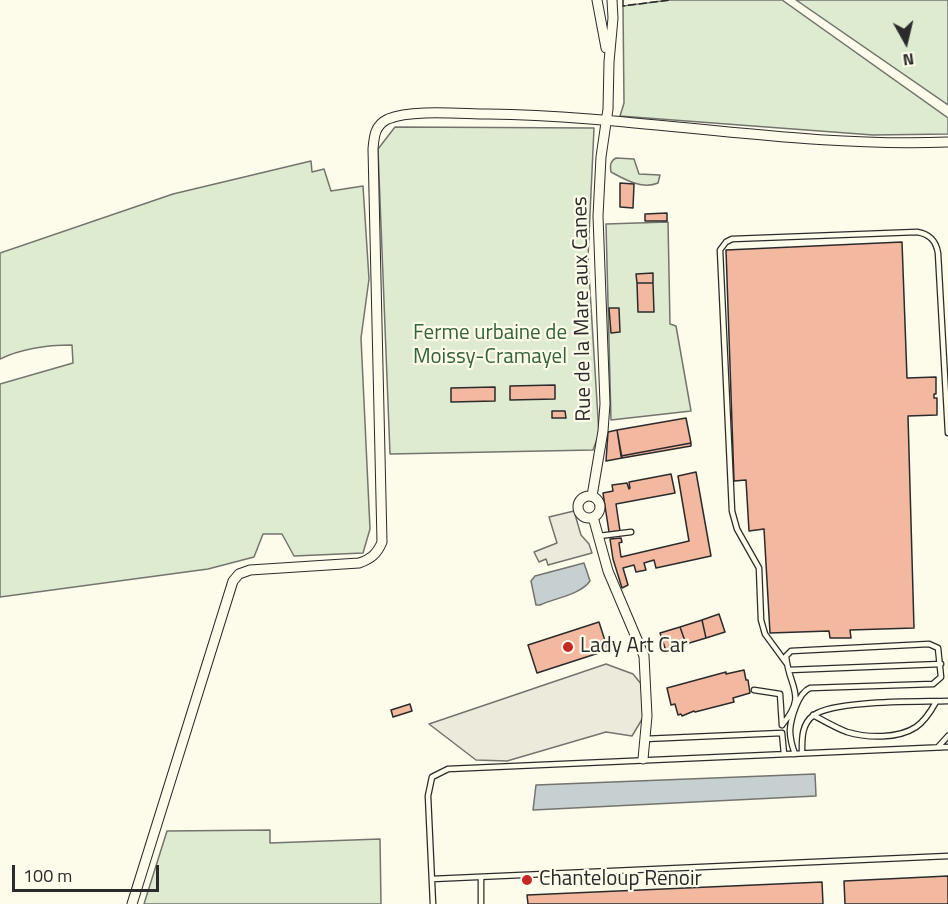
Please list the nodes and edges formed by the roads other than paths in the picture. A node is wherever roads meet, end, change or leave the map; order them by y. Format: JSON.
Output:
{"nodes":[{"id":1,"x":597,"y":0,"type":"edge"},
{"id":2,"x":612,"y":0,"type":"edge"},
{"id":3,"x":609,"y":62,"type":"junction"},
{"id":4,"x":605,"y":121,"type":"junction"},
{"id":5,"x":948,"y":142,"type":"edge"},
{"id":6,"x":948,"y":433,"type":"edge"},
{"id":7,"x":592,"y":496,"type":"junction"},
{"id":8,"x":593,"y":517,"type":"junction"},
{"id":9,"x":631,"y":532,"type":"dead end"},
{"id":10,"x":599,"y":536,"type":"junction"},
{"id":11,"x":940,"y":664,"type":"junction"},
{"id":12,"x":788,"y":667,"type":"junction"},
{"id":13,"x":754,"y":690,"type":"dead end"},
{"id":14,"x":936,"y":701,"type":"junction"},
{"id":15,"x":948,"y":701,"type":"edge"},
{"id":16,"x":813,"y":715,"type":"junction"},
{"id":17,"x":782,"y":725,"type":"junction"},
{"id":18,"x":783,"y":733,"type":"junction"},
{"id":19,"x":948,"y":736,"type":"edge"},
{"id":20,"x":644,"y":739,"type":"junction"},
{"id":21,"x":938,"y":747,"type":"junction"},
{"id":22,"x":948,"y":747,"type":"edge"},
{"id":23,"x":802,"y":753,"type":"junction"},
{"id":24,"x":784,"y":754,"type":"junction"},
{"id":25,"x":795,"y":754,"type":"junction"},
{"id":26,"x":643,"y":759,"type":"junction"},
{"id":27,"x":948,"y":856,"type":"edge"},
{"id":28,"x":481,"y":877,"type":"junction"},
{"id":29,"x":432,"y":879,"type":"junction"},
{"id":30,"x":132,"y":904,"type":"edge"},
{"id":31,"x":433,"y":904,"type":"edge"},
{"id":32,"x":481,"y":904,"type":"edge"}],
"edges":[{"from":1,"to":3,"type":"street"},
{"from":2,"to":3,"type":"street"},
{"from":3,"to":4,"type":"street","name":"Rue de la Mare aux Canes"},
{"from":4,"to":5,"type":"street"},
{"from":4,"to":7,"type":"street","name":"Rue de la Mare aux Canes"},
{"from":4,"to":30,"type":"street"},
{"from":6,"to":12,"type":"lane"},
{"from":7,"to":8,"type":"street"},
{"from":7,"to":8,"type":"street"},
{"from":8,"to":10,"type":"street"},
{"from":9,"to":10,"type":"lane"},
{"from":10,"to":20,"type":"street"},
{"from":11,"to":12,"type":"lane"},
{"from":11,"to":12,"type":"lane"},
{"from":11,"to":25,"type":"lane"},
{"from":12,"to":17,"type":"lane"},
{"from":13,"to":17,"type":"lane"},
{"from":14,"to":15,"type":"lane"},
{"from":14,"to":16,"type":"lane"},
{"from":14,"to":16,"type":"lane"},
{"from":16,"to":23,"type":"lane"},
{"from":17,"to":18,"type":"lane"},
{"from":18,"to":20,"type":"lane"},
{"from":18,"to":24,"type":"lane"},
{"from":19,"to":21,"type":"lane"},
{"from":20,"to":26,"type":"street"},
{"from":21,"to":22,"type":"lane"},
{"from":21,"to":23,"type":"lane"},
{"from":23,"to":25,"type":"lane"},
{"from":24,"to":25,"type":"lane"},
{"from":24,"to":26,"type":"lane"},
{"from":26,"to":29,"type":"lane"},
{"from":27,"to":28,"type":"lane"},
{"from":28,"to":29,"type":"lane"},
{"from":28,"to":32,"type":"lane"},
{"from":29,"to":31,"type":"lane"}]}
